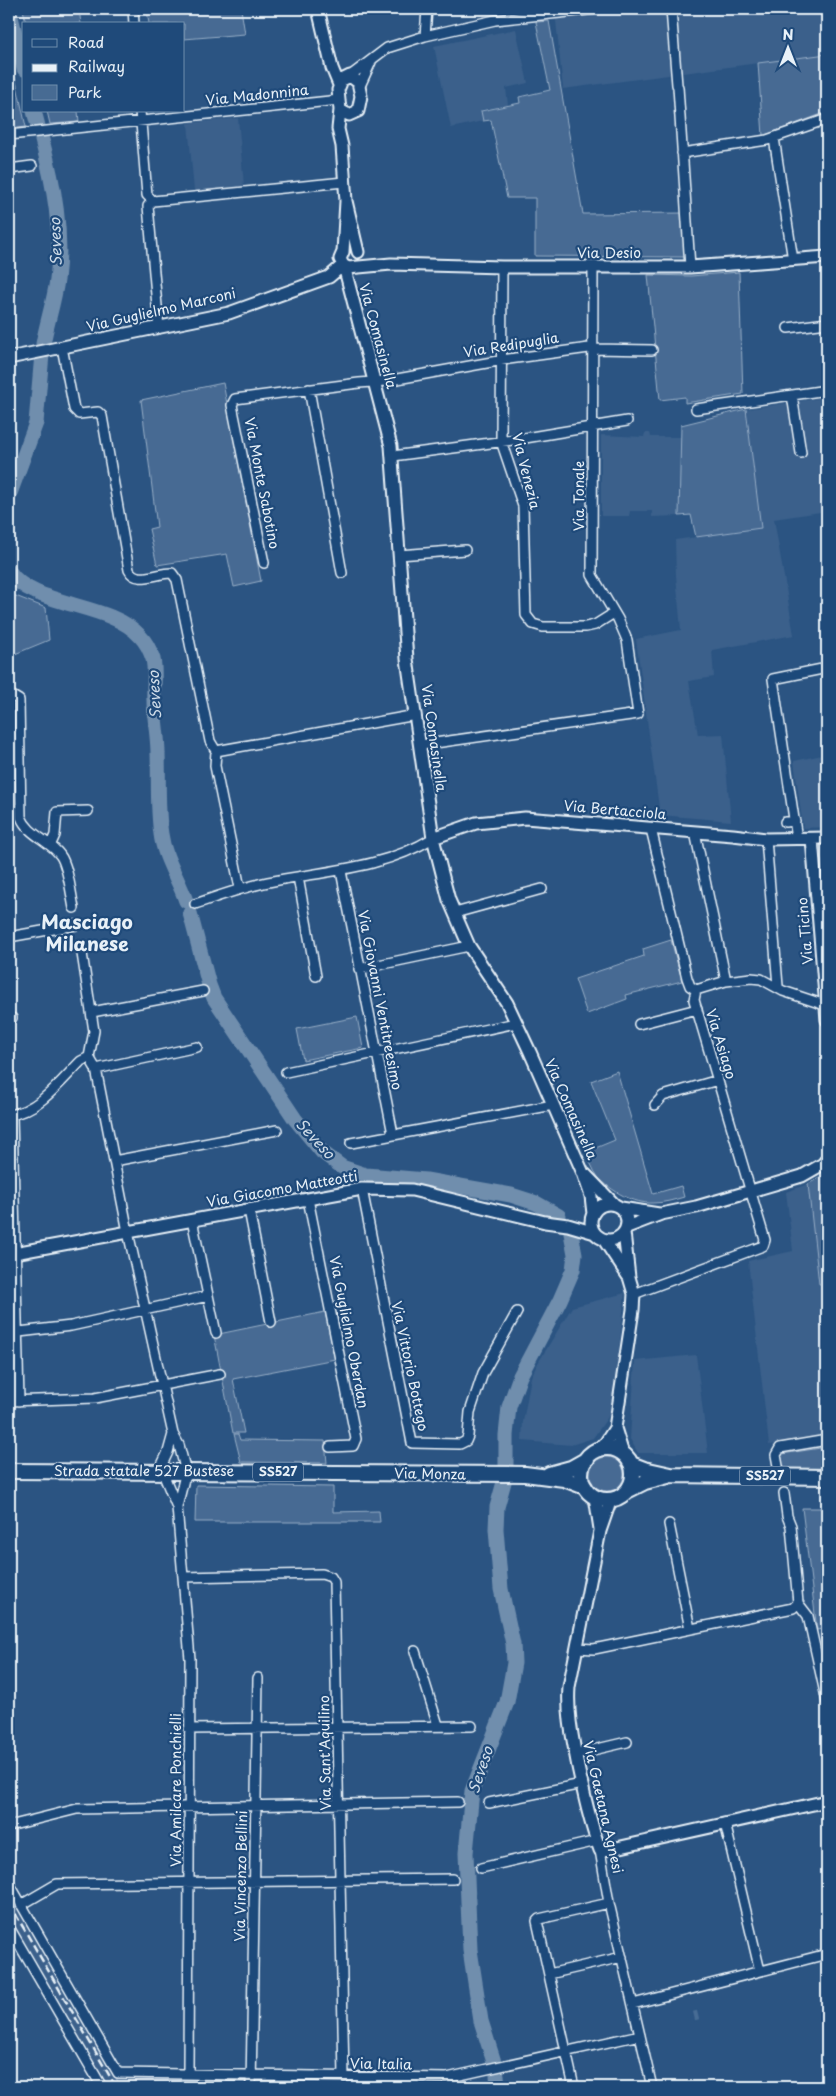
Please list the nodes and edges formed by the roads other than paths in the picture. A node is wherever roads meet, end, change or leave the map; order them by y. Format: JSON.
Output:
{"nodes":[{"id":1,"x":133,"y":9,"type":"edge"},
{"id":2,"x":318,"y":9,"type":"edge"},
{"id":3,"x":426,"y":9,"type":"edge"},
{"id":4,"x":597,"y":9,"type":"edge"},
{"id":5,"x":670,"y":9,"type":"edge"},
{"id":6,"x":134,"y":22,"type":"edge"},
{"id":7,"x":425,"y":36,"type":"junction"},
{"id":8,"x":376,"y":55,"type":"junction"},
{"id":9,"x":345,"y":79,"type":"junction"},
{"id":10,"x":360,"y":86,"type":"junction"},
{"id":11,"x":343,"y":108,"type":"junction"},
{"id":12,"x":140,"y":112,"type":"edge"},
{"id":13,"x":827,"y":119,"type":"edge"},
{"id":14,"x":141,"y":122,"type":"junction"},
{"id":15,"x":9,"y":135,"type":"edge"},
{"id":16,"x":774,"y":138,"type":"junction"},
{"id":17,"x":682,"y":153,"type":"junction"},
{"id":18,"x":32,"y":166,"type":"dead end"},
{"id":19,"x":9,"y":170,"type":"edge"},
{"id":20,"x":344,"y":182,"type":"junction"},
{"id":21,"x":153,"y":201,"type":"junction"},
{"id":22,"x":346,"y":201,"type":"junction"},
{"id":23,"x":827,"y":257,"type":"edge"},
{"id":24,"x":793,"y":260,"type":"junction"},
{"id":25,"x":351,"y":265,"type":"junction"},
{"id":26,"x":502,"y":267,"type":"junction"},
{"id":27,"x":593,"y":268,"type":"junction"},
{"id":28,"x":690,"y":268,"type":"junction"},
{"id":29,"x":827,"y":322,"type":"edge"},
{"id":30,"x":159,"y":328,"type":"junction"},
{"id":31,"x":788,"y":328,"type":"dead end"},
{"id":32,"x":62,"y":347,"type":"junction"},
{"id":33,"x":594,"y":349,"type":"junction"},
{"id":34,"x":652,"y":350,"type":"dead end"},
{"id":35,"x":9,"y":358,"type":"edge"},
{"id":36,"x":502,"y":360,"type":"junction"},
{"id":37,"x":375,"y":382,"type":"junction"},
{"id":38,"x":310,"y":389,"type":"junction"},
{"id":39,"x":827,"y":390,"type":"edge"},
{"id":40,"x":792,"y":395,"type":"junction"},
{"id":41,"x":696,"y":410,"type":"dead end"},
{"id":42,"x":627,"y":421,"type":"dead end"},
{"id":43,"x":594,"y":426,"type":"junction"},
{"id":44,"x":501,"y":441,"type":"junction"},
{"id":45,"x":801,"y":454,"type":"dead end"},
{"id":46,"x":393,"y":456,"type":"junction"},
{"id":47,"x":465,"y":550,"type":"dead end"},
{"id":48,"x":399,"y":555,"type":"junction"},
{"id":49,"x":264,"y":563,"type":"dead end"},
{"id":50,"x":342,"y":573,"type":"dead end"},
{"id":51,"x":614,"y":613,"type":"junction"},
{"id":52,"x":827,"y":668,"type":"edge"},
{"id":53,"x":12,"y":695,"type":"edge"},
{"id":54,"x":416,"y":715,"type":"junction"},
{"id":55,"x":421,"y":745,"type":"junction"},
{"id":56,"x":216,"y":750,"type":"junction"},
{"id":57,"x":88,"y":811,"type":"dead end"},
{"id":58,"x":795,"y":821,"type":"junction"},
{"id":59,"x":785,"y":822,"type":"dead end"},
{"id":60,"x":651,"y":829,"type":"junction"},
{"id":61,"x":695,"y":832,"type":"junction"},
{"id":62,"x":433,"y":838,"type":"junction"},
{"id":63,"x":827,"y":838,"type":"edge"},
{"id":64,"x":766,"y":839,"type":"junction"},
{"id":65,"x":797,"y":839,"type":"junction"},
{"id":66,"x":812,"y":839,"type":"junction"},
{"id":67,"x":51,"y":844,"type":"junction"},
{"id":68,"x":341,"y":871,"type":"junction"},
{"id":69,"x":298,"y":877,"type":"junction"},
{"id":70,"x":240,"y":888,"type":"junction"},
{"id":71,"x":542,"y":889,"type":"dead end"},
{"id":72,"x":195,"y":904,"type":"dead end"},
{"id":73,"x":74,"y":908,"type":"dead end"},
{"id":74,"x":455,"y":913,"type":"junction"},
{"id":75,"x":76,"y":925,"type":"dead end"},
{"id":76,"x":9,"y":937,"type":"edge"},
{"id":77,"x":470,"y":946,"type":"junction"},
{"id":78,"x":81,"y":947,"type":"dead end"},
{"id":79,"x":359,"y":969,"type":"junction"},
{"id":80,"x":316,"y":976,"type":"dead end"},
{"id":81,"x":726,"y":981,"type":"junction"},
{"id":82,"x":778,"y":986,"type":"junction"},
{"id":83,"x":696,"y":990,"type":"junction"},
{"id":84,"x":203,"y":991,"type":"dead end"},
{"id":85,"x":826,"y":1005,"type":"junction"},
{"id":86,"x":696,"y":1009,"type":"junction"},
{"id":87,"x":92,"y":1012,"type":"junction"},
{"id":88,"x":827,"y":1020,"type":"edge"},
{"id":89,"x":516,"y":1023,"type":"junction"},
{"id":90,"x":639,"y":1024,"type":"dead end"},
{"id":91,"x":197,"y":1047,"type":"dead end"},
{"id":92,"x":377,"y":1051,"type":"junction"},
{"id":93,"x":89,"y":1056,"type":"junction"},
{"id":94,"x":96,"y":1068,"type":"junction"},
{"id":95,"x":286,"y":1072,"type":"dead end"},
{"id":96,"x":718,"y":1080,"type":"junction"},
{"id":97,"x":655,"y":1104,"type":"dead end"},
{"id":98,"x":553,"y":1106,"type":"junction"},
{"id":99,"x":11,"y":1115,"type":"edge"},
{"id":100,"x":277,"y":1130,"type":"dead end"},
{"id":101,"x":394,"y":1134,"type":"junction"},
{"id":102,"x":351,"y":1143,"type":"dead end"},
{"id":103,"x":827,"y":1159,"type":"edge"},
{"id":104,"x":114,"y":1161,"type":"junction"},
{"id":105,"x":583,"y":1173,"type":"junction"},
{"id":106,"x":362,"y":1189,"type":"junction"},
{"id":107,"x":752,"y":1192,"type":"junction"},
{"id":108,"x":308,"y":1199,"type":"junction"},
{"id":109,"x":618,"y":1206,"type":"junction"},
{"id":110,"x":249,"y":1210,"type":"junction"},
{"id":111,"x":661,"y":1214,"type":"junction"},
{"id":112,"x":592,"y":1217,"type":"junction"},
{"id":113,"x":192,"y":1220,"type":"junction"},
{"id":114,"x":575,"y":1225,"type":"junction"},
{"id":115,"x":626,"y":1229,"type":"junction"},
{"id":116,"x":128,"y":1232,"type":"junction"},
{"id":117,"x":599,"y":1236,"type":"junction"},
{"id":118,"x":13,"y":1254,"type":"edge"},
{"id":119,"x":629,"y":1277,"type":"junction"},
{"id":120,"x":634,"y":1294,"type":"junction"},
{"id":121,"x":208,"y":1296,"type":"junction"},
{"id":122,"x":145,"y":1309,"type":"junction"},
{"id":123,"x":517,"y":1312,"type":"dead end"},
{"id":124,"x":271,"y":1322,"type":"dead end"},
{"id":125,"x":19,"y":1332,"type":"junction"},
{"id":126,"x":216,"y":1333,"type":"dead end"},
{"id":127,"x":220,"y":1374,"type":"dead end"},
{"id":128,"x":162,"y":1386,"type":"junction"},
{"id":129,"x":9,"y":1401,"type":"edge"},
{"id":130,"x":19,"y":1401,"type":"junction"},
{"id":131,"x":615,"y":1428,"type":"junction"},
{"id":132,"x":173,"y":1434,"type":"junction"},
{"id":133,"x":827,"y":1440,"type":"edge"},
{"id":134,"x":330,"y":1447,"type":"dead end"},
{"id":135,"x":592,"y":1455,"type":"junction"},
{"id":136,"x":627,"y":1459,"type":"junction"},
{"id":137,"x":9,"y":1471,"type":"edge"},
{"id":138,"x":161,"y":1471,"type":"junction"},
{"id":139,"x":189,"y":1472,"type":"junction"},
{"id":140,"x":370,"y":1473,"type":"joint"},
{"id":141,"x":545,"y":1475,"type":"junction"},
{"id":142,"x":671,"y":1476,"type":"junction"},
{"id":143,"x":780,"y":1476,"type":"junction"},
{"id":144,"x":827,"y":1477,"type":"edge"},
{"id":145,"x":627,"y":1491,"type":"junction"},
{"id":146,"x":590,"y":1492,"type":"junction"},
{"id":147,"x":784,"y":1493,"type":"dead end"},
{"id":148,"x":613,"y":1499,"type":"junction"},
{"id":149,"x":177,"y":1507,"type":"junction"},
{"id":150,"x":668,"y":1524,"type":"dead end"},
{"id":151,"x":600,"y":1531,"type":"junction"},
{"id":152,"x":183,"y":1577,"type":"junction"},
{"id":153,"x":798,"y":1603,"type":"junction"},
{"id":154,"x":690,"y":1629,"type":"junction"},
{"id":155,"x":576,"y":1648,"type":"junction"},
{"id":156,"x":415,"y":1651,"type":"dead end"},
{"id":157,"x":258,"y":1678,"type":"dead end"},
{"id":158,"x":827,"y":1702,"type":"edge"},
{"id":159,"x":438,"y":1725,"type":"junction"},
{"id":160,"x":472,"y":1726,"type":"dead end"},
{"id":161,"x":257,"y":1727,"type":"junction"},
{"id":162,"x":338,"y":1727,"type":"junction"},
{"id":163,"x":189,"y":1728,"type":"junction"},
{"id":164,"x":627,"y":1742,"type":"dead end"},
{"id":165,"x":576,"y":1754,"type":"junction"},
{"id":166,"x":582,"y":1784,"type":"junction"},
{"id":167,"x":827,"y":1801,"type":"edge"},
{"id":168,"x":458,"y":1802,"type":"dead end"},
{"id":169,"x":489,"y":1803,"type":"dead end"},
{"id":170,"x":340,"y":1805,"type":"junction"},
{"id":171,"x":256,"y":1806,"type":"junction"},
{"id":172,"x":190,"y":1807,"type":"junction"},
{"id":173,"x":725,"y":1823,"type":"junction"},
{"id":174,"x":9,"y":1826,"type":"edge"},
{"id":175,"x":598,"y":1846,"type":"junction"},
{"id":176,"x":481,"y":1868,"type":"dead end"},
{"id":177,"x":453,"y":1879,"type":"dead end"},
{"id":178,"x":341,"y":1880,"type":"junction"},
{"id":179,"x":254,"y":1882,"type":"junction"},
{"id":180,"x":9,"y":1883,"type":"edge"},
{"id":181,"x":189,"y":1883,"type":"junction"},
{"id":182,"x":609,"y":1903,"type":"junction"},
{"id":183,"x":21,"y":1905,"type":"junction"},
{"id":184,"x":9,"y":1927,"type":"edge"},
{"id":185,"x":827,"y":1954,"type":"edge"},
{"id":186,"x":622,"y":1957,"type":"junction"},
{"id":187,"x":760,"y":1970,"type":"junction"},
{"id":188,"x":549,"y":1974,"type":"junction"},
{"id":189,"x":633,"y":2004,"type":"junction"},
{"id":190,"x":640,"y":2035,"type":"junction"},
{"id":191,"x":566,"y":2052,"type":"junction"},
{"id":192,"x":188,"y":2073,"type":"junction"},
{"id":193,"x":251,"y":2075,"type":"junction"},
{"id":194,"x":344,"y":2077,"type":"junction"},
{"id":195,"x":456,"y":2077,"type":"junction"},
{"id":196,"x":102,"y":2087,"type":"edge"},
{"id":197,"x":251,"y":2087,"type":"edge"},
{"id":198,"x":458,"y":2087,"type":"edge"},
{"id":199,"x":574,"y":2087,"type":"edge"},
{"id":200,"x":652,"y":2087,"type":"edge"}],
"edges":[{"from":1,"to":6,"type":"street"},
{"from":2,"to":9,"type":"street"},
{"from":3,"to":7,"type":"street"},
{"from":4,"to":7,"type":"street"},
{"from":5,"to":17,"type":"street"},
{"from":7,"to":8,"type":"street"},
{"from":8,"to":9,"type":"street"},
{"from":8,"to":10,"type":"street"},
{"from":9,"to":10,"type":"street"},
{"from":9,"to":11,"type":"street"},
{"from":10,"to":11,"type":"street"},
{"from":11,"to":14,"type":"street","name":"Via Madonnina"},
{"from":11,"to":20,"type":"street","name":"Via Comasinella"},
{"from":12,"to":14,"type":"street"},
{"from":13,"to":16,"type":"street"},
{"from":14,"to":15,"type":"street","name":"Via Madonnina"},
{"from":14,"to":21,"type":"street"},
{"from":16,"to":17,"type":"street"},
{"from":16,"to":24,"type":"street"},
{"from":17,"to":28,"type":"street"},
{"from":18,"to":19,"type":"street"},
{"from":20,"to":21,"type":"street"},
{"from":20,"to":22,"type":"street","name":"Via Comasinella"},
{"from":21,"to":30,"type":"street"},
{"from":22,"to":25,"type":"street","name":"Via Comasinella"},
{"from":22,"to":25,"type":"street","name":"Via Comasinella"},
{"from":23,"to":24,"type":"street","name":"Via Desio"},
{"from":24,"to":28,"type":"street","name":"Via Desio"},
{"from":25,"to":26,"type":"street","name":"Via Desio"},
{"from":25,"to":30,"type":"street","name":"Via Guglielmo Marconi"},
{"from":25,"to":37,"type":"street","name":"Via Comasinella"},
{"from":26,"to":27,"type":"street","name":"Via Desio"},
{"from":26,"to":36,"type":"street","name":"Via Venezia"},
{"from":27,"to":28,"type":"street","name":"Via Desio"},
{"from":27,"to":33,"type":"street","name":"Via Tonale"},
{"from":29,"to":31,"type":"street"},
{"from":30,"to":32,"type":"street","name":"Via Guglielmo Marconi"},
{"from":32,"to":35,"type":"street","name":"Via Guglielmo Marconi"},
{"from":32,"to":56,"type":"street"},
{"from":33,"to":34,"type":"street","name":"Via Redipuglia"},
{"from":33,"to":36,"type":"street","name":"Via Redipuglia"},
{"from":33,"to":43,"type":"street","name":"Via Tonale"},
{"from":36,"to":37,"type":"street","name":"Via Redipuglia"},
{"from":36,"to":44,"type":"street","name":"Via Venezia"},
{"from":37,"to":38,"type":"street","name":"Via Monte Sabotino"},
{"from":37,"to":46,"type":"street","name":"Via Comasinella"},
{"from":38,"to":49,"type":"street","name":"Via Monte Sabotino"},
{"from":38,"to":50,"type":"street"},
{"from":39,"to":40,"type":"street"},
{"from":40,"to":41,"type":"street"},
{"from":40,"to":45,"type":"street"},
{"from":42,"to":43,"type":"street"},
{"from":43,"to":44,"type":"street"},
{"from":43,"to":51,"type":"street","name":"Via Tonale"},
{"from":44,"to":46,"type":"street"},
{"from":44,"to":51,"type":"street","name":"Via Venezia"},
{"from":46,"to":48,"type":"street","name":"Via Comasinella"},
{"from":47,"to":48,"type":"street"},
{"from":48,"to":54,"type":"street","name":"Via Comasinella"},
{"from":51,"to":55,"type":"street","name":"Via Tonale"},
{"from":52,"to":58,"type":"street"},
{"from":53,"to":67,"type":"street"},
{"from":54,"to":55,"type":"street","name":"Via Comasinella"},
{"from":54,"to":56,"type":"street"},
{"from":55,"to":62,"type":"street","name":"Via Comasinella"},
{"from":56,"to":70,"type":"street"},
{"from":57,"to":67,"type":"street"},
{"from":58,"to":59,"type":"street"},
{"from":58,"to":65,"type":"street"},
{"from":60,"to":61,"type":"street","name":"Via Bertacciola"},
{"from":60,"to":62,"type":"street","name":"Via Bertacciola"},
{"from":60,"to":83,"type":"street","name":"Via Asiago"},
{"from":61,"to":64,"type":"street","name":"Via Bertacciola"},
{"from":61,"to":81,"type":"street"},
{"from":62,"to":68,"type":"street"},
{"from":62,"to":74,"type":"street","name":"Via Comasinella"},
{"from":63,"to":66,"type":"street","name":"Via Bertacciola"},
{"from":64,"to":65,"type":"street","name":"Via Bertacciola"},
{"from":64,"to":82,"type":"street"},
{"from":65,"to":66,"type":"street","name":"Via Bertacciola"},
{"from":66,"to":85,"type":"street","name":"Via Ticino"},
{"from":67,"to":73,"type":"street"},
{"from":68,"to":69,"type":"street"},
{"from":68,"to":79,"type":"street","name":"Via Giovanni Ventitreesimo"},
{"from":69,"to":70,"type":"street"},
{"from":69,"to":80,"type":"street"},
{"from":70,"to":72,"type":"street"},
{"from":71,"to":74,"type":"street"},
{"from":74,"to":77,"type":"street","name":"Via Comasinella"},
{"from":75,"to":76,"type":"street"},
{"from":77,"to":79,"type":"street"},
{"from":77,"to":89,"type":"street","name":"Via Comasinella"},
{"from":78,"to":87,"type":"street"},
{"from":79,"to":92,"type":"street","name":"Via Giovanni Ventitreesimo"},
{"from":81,"to":82,"type":"street"},
{"from":81,"to":83,"type":"street"},
{"from":82,"to":85,"type":"street"},
{"from":83,"to":86,"type":"street","name":"Via Asiago"},
{"from":84,"to":87,"type":"street"},
{"from":85,"to":88,"type":"street","name":"Via Ticino"},
{"from":86,"to":90,"type":"street"},
{"from":86,"to":96,"type":"street","name":"Via Asiago"},
{"from":87,"to":93,"type":"street"},
{"from":89,"to":92,"type":"street"},
{"from":89,"to":98,"type":"street","name":"Via Comasinella"},
{"from":91,"to":94,"type":"street"},
{"from":92,"to":95,"type":"street"},
{"from":92,"to":101,"type":"street","name":"Via Giovanni Ventitreesimo"},
{"from":93,"to":94,"type":"street"},
{"from":93,"to":99,"type":"street"},
{"from":94,"to":104,"type":"street"},
{"from":96,"to":97,"type":"street"},
{"from":96,"to":107,"type":"street","name":"Via Asiago"},
{"from":98,"to":101,"type":"street"},
{"from":98,"to":105,"type":"street","name":"Via Comasinella"},
{"from":99,"to":118,"type":"street"},
{"from":100,"to":104,"type":"street"},
{"from":101,"to":102,"type":"street"},
{"from":103,"to":107,"type":"street"},
{"from":104,"to":116,"type":"street"},
{"from":105,"to":109,"type":"street","name":"Via Comasinella"},
{"from":105,"to":112,"type":"street","name":"Via Comasinella"},
{"from":106,"to":108,"type":"street","name":"Via Giacomo Matteotti"},
{"from":106,"to":114,"type":"street","name":"Via Giacomo Matteotti"},
{"from":106,"to":123,"type":"street","name":"Via Vittorio Bottego"},
{"from":107,"to":111,"type":"street"},
{"from":107,"to":120,"type":"street","name":"Via Asiago"},
{"from":108,"to":110,"type":"street","name":"Via Giacomo Matteotti"},
{"from":108,"to":134,"type":"street","name":"Via Guglielmo Oberdan"},
{"from":109,"to":111,"type":"street"},
{"from":109,"to":112,"type":"street"},
{"from":109,"to":115,"type":"street"},
{"from":110,"to":113,"type":"street","name":"Via Giacomo Matteotti"},
{"from":110,"to":124,"type":"street"},
{"from":111,"to":115,"type":"street"},
{"from":112,"to":114,"type":"street","name":"Via Giacomo Matteotti"},
{"from":112,"to":117,"type":"street"},
{"from":113,"to":116,"type":"street","name":"Via Giacomo Matteotti"},
{"from":113,"to":121,"type":"street"},
{"from":114,"to":117,"type":"street","name":"Via Giacomo Matteotti"},
{"from":115,"to":117,"type":"street"},
{"from":115,"to":119,"type":"street"},
{"from":116,"to":118,"type":"street","name":"Via Giacomo Matteotti"},
{"from":116,"to":122,"type":"street"},
{"from":117,"to":119,"type":"street"},
{"from":118,"to":125,"type":"street"},
{"from":119,"to":120,"type":"street"},
{"from":120,"to":131,"type":"street"},
{"from":121,"to":122,"type":"street"},
{"from":121,"to":126,"type":"street"},
{"from":122,"to":125,"type":"street"},
{"from":122,"to":128,"type":"street"},
{"from":125,"to":130,"type":"street"},
{"from":127,"to":128,"type":"street"},
{"from":128,"to":130,"type":"street"},
{"from":128,"to":132,"type":"street"},
{"from":129,"to":130,"type":"street"},
{"from":131,"to":135,"type":"street"},
{"from":131,"to":136,"type":"street"},
{"from":132,"to":138,"type":"street"},
{"from":132,"to":139,"type":"street"},
{"from":133,"to":143,"type":"street"},
{"from":135,"to":136,"type":"main road","number":"SS527"},
{"from":135,"to":141,"type":"main road","number":"SS527"},
{"from":135,"to":146,"type":"main road"},
{"from":136,"to":142,"type":"main road","number":"SS527"},
{"from":136,"to":145,"type":"main road"},
{"from":137,"to":138,"type":"main road","name":"Strada statale 527 Bustese","number":"SS527"},
{"from":138,"to":139,"type":"main road","name":"Strada statale 527 Bustese","number":"SS527"},
{"from":138,"to":149,"type":"street","name":"Via Amilcare Ponchielli"},
{"from":139,"to":140,"type":"main road","name":"Strada statale 527 Bustese","number":"SS527"},
{"from":139,"to":149,"type":"street","name":"Via Amilcare Ponchielli"},
{"from":140,"to":141,"type":"main road","name":"Via Monza","number":"SS527"},
{"from":141,"to":146,"type":"main road","number":"SS527"},
{"from":142,"to":143,"type":"main road","number":"SS527"},
{"from":142,"to":145,"type":"main road","number":"SS527"},
{"from":143,"to":144,"type":"main road","number":"SS527"},
{"from":145,"to":148,"type":"main road","number":"SS527"},
{"from":146,"to":148,"type":"main road","number":"SS527"},
{"from":146,"to":151,"type":"street","name":"Via Gaetana Agnesi"},
{"from":147,"to":153,"type":"street"},
{"from":148,"to":151,"type":"street","name":"Via Gaetana Agnesi"},
{"from":149,"to":152,"type":"street","name":"Via Amilcare Ponchielli"},
{"from":150,"to":154,"type":"street"},
{"from":151,"to":155,"type":"street","name":"Via Gaetana Agnesi"},
{"from":152,"to":162,"type":"street","name":"Via Sant'Aquilino"},
{"from":152,"to":163,"type":"street","name":"Via Amilcare Ponchielli"},
{"from":153,"to":154,"type":"street"},
{"from":153,"to":158,"type":"street"},
{"from":154,"to":155,"type":"street"},
{"from":155,"to":165,"type":"street","name":"Via Gaetana Agnesi"},
{"from":156,"to":159,"type":"street"},
{"from":157,"to":161,"type":"street","name":"Via Vincenzo Bellini"},
{"from":159,"to":160,"type":"street"},
{"from":159,"to":162,"type":"street"},
{"from":161,"to":162,"type":"street"},
{"from":161,"to":163,"type":"street"},
{"from":161,"to":171,"type":"street","name":"Via Vincenzo Bellini"},
{"from":162,"to":170,"type":"street","name":"Via Sant'Aquilino"},
{"from":163,"to":172,"type":"street","name":"Via Amilcare Ponchielli"},
{"from":164,"to":165,"type":"street"},
{"from":165,"to":166,"type":"street","name":"Via Gaetana Agnesi"},
{"from":166,"to":169,"type":"street"},
{"from":166,"to":175,"type":"street","name":"Via Gaetana Agnesi"},
{"from":167,"to":173,"type":"street"},
{"from":168,"to":170,"type":"street"},
{"from":170,"to":171,"type":"street"},
{"from":170,"to":178,"type":"street","name":"Via Sant'Aquilino"},
{"from":171,"to":172,"type":"street"},
{"from":171,"to":179,"type":"street","name":"Via Vincenzo Bellini"},
{"from":172,"to":174,"type":"street"},
{"from":172,"to":181,"type":"street","name":"Via Amilcare Ponchielli"},
{"from":173,"to":175,"type":"street"},
{"from":173,"to":187,"type":"street"},
{"from":175,"to":176,"type":"street"},
{"from":175,"to":182,"type":"street","name":"Via Gaetana Agnesi"},
{"from":177,"to":178,"type":"street"},
{"from":178,"to":179,"type":"street"},
{"from":178,"to":194,"type":"street","name":"Via Sant'Aquilino"},
{"from":179,"to":181,"type":"street"},
{"from":179,"to":193,"type":"street","name":"Via Vincenzo Bellini"},
{"from":180,"to":183,"type":"street"},
{"from":181,"to":183,"type":"street"},
{"from":181,"to":192,"type":"street","name":"Via Amilcare Ponchielli"},
{"from":182,"to":186,"type":"street","name":"Via Gaetana Agnesi"},
{"from":182,"to":188,"type":"street"},
{"from":183,"to":192,"type":"street","name":"Via Italia"},
{"from":184,"to":196,"type":"street"},
{"from":185,"to":187,"type":"street"},
{"from":186,"to":188,"type":"street"},
{"from":186,"to":189,"type":"street","name":"Via Gaetana Agnesi"},
{"from":187,"to":189,"type":"street"},
{"from":188,"to":191,"type":"street"},
{"from":189,"to":190,"type":"street","name":"Via Gaetana Agnesi"},
{"from":190,"to":191,"type":"street","name":"Via Italia"},
{"from":190,"to":200,"type":"street","name":"Via Gaetana Agnesi"},
{"from":191,"to":195,"type":"street","name":"Via Italia"},
{"from":191,"to":199,"type":"street"},
{"from":192,"to":193,"type":"street","name":"Via Italia"},
{"from":193,"to":194,"type":"street","name":"Via Italia"},
{"from":193,"to":197,"type":"street","name":"Via Vincenzo Bellini"},
{"from":194,"to":195,"type":"street","name":"Via Italia"},
{"from":195,"to":198,"type":"street"}]}
